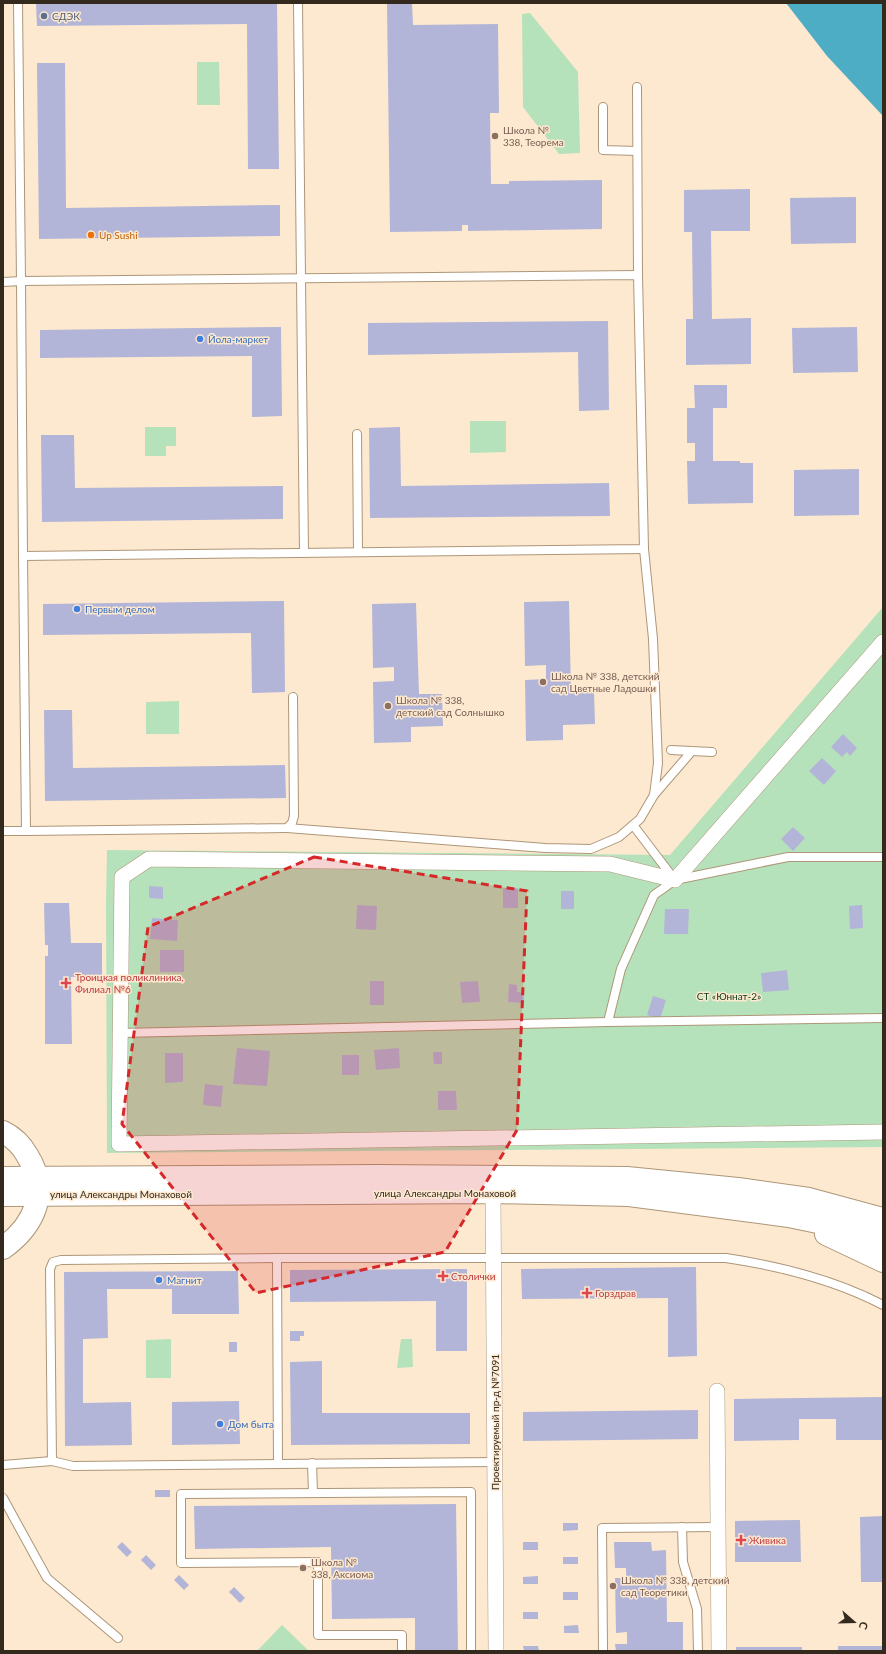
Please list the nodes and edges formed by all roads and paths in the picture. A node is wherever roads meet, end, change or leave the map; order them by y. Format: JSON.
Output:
{"nodes":[{"id":1,"x":18,"y":3,"type":"edge"},
{"id":2,"x":298,"y":3,"type":"edge"},
{"id":3,"x":637,"y":87,"type":"dead end"},
{"id":4,"x":603,"y":107,"type":"dead end"},
{"id":5,"x":637,"y":151,"type":"junction"},
{"id":6,"x":638,"y":275,"type":"junction"},
{"id":7,"x":301,"y":278,"type":"junction"},
{"id":8,"x":21,"y":281,"type":"junction"},
{"id":9,"x":3,"y":282,"type":"edge"},
{"id":10,"x":357,"y":434,"type":"dead end"},
{"id":11,"x":644,"y":549,"type":"junction"},
{"id":12,"x":358,"y":552,"type":"junction"},
{"id":13,"x":304,"y":553,"type":"junction"},
{"id":14,"x":23,"y":556,"type":"junction"},
{"id":15,"x":883,"y":642,"type":"edge"},
{"id":16,"x":293,"y":697,"type":"dead end"},
{"id":17,"x":671,"y":750,"type":"dead end"},
{"id":18,"x":692,"y":751,"type":"junction"},
{"id":19,"x":712,"y":752,"type":"dead end"},
{"id":20,"x":654,"y":795,"type":"junction"},
{"id":21,"x":633,"y":825,"type":"junction"},
{"id":22,"x":287,"y":828,"type":"junction"},
{"id":23,"x":3,"y":831,"type":"edge"},
{"id":24,"x":26,"y":831,"type":"junction"},
{"id":25,"x":883,"y":857,"type":"edge"},
{"id":26,"x":675,"y":880,"type":"junction"},
{"id":27,"x":883,"y":1018,"type":"edge"},
{"id":28,"x":608,"y":1022,"type":"junction"},
{"id":29,"x":120,"y":1033,"type":"junction"},
{"id":30,"x":3,"y":1132,"type":"edge"},
{"id":31,"x":883,"y":1132,"type":"edge"},
{"id":32,"x":3,"y":1178,"type":"edge"},
{"id":33,"x":38,"y":1186,"type":"junction"},
{"id":34,"x":493,"y":1192,"type":"junction"},
{"id":35,"x":3,"y":1195,"type":"edge"},
{"id":36,"x":789,"y":1216,"type":"junction"},
{"id":37,"x":883,"y":1219,"type":"edge"},
{"id":38,"x":883,"y":1240,"type":"edge"},
{"id":39,"x":3,"y":1248,"type":"edge"},
{"id":40,"x":493,"y":1257,"type":"junction"},
{"id":41,"x":277,"y":1258,"type":"junction"},
{"id":42,"x":883,"y":1261,"type":"edge"},
{"id":43,"x":883,"y":1305,"type":"edge"},
{"id":44,"x":717,"y":1391,"type":"dead end"},
{"id":45,"x":52,"y":1461,"type":"junction"},
{"id":46,"x":495,"y":1462,"type":"junction"},
{"id":47,"x":312,"y":1463,"type":"junction"},
{"id":48,"x":278,"y":1464,"type":"junction"},
{"id":49,"x":3,"y":1466,"type":"edge"},
{"id":50,"x":313,"y":1493,"type":"junction"},
{"id":51,"x":3,"y":1498,"type":"edge"},
{"id":52,"x":682,"y":1527,"type":"junction"},
{"id":53,"x":718,"y":1527,"type":"junction"},
{"id":54,"x":118,"y":1638,"type":"dead end"},
{"id":55,"x":402,"y":1651,"type":"edge"},
{"id":56,"x":471,"y":1651,"type":"edge"},
{"id":57,"x":496,"y":1651,"type":"edge"},
{"id":58,"x":603,"y":1651,"type":"edge"},
{"id":59,"x":698,"y":1651,"type":"edge"},
{"id":60,"x":719,"y":1651,"type":"edge"}],
"edges":[{"from":1,"to":8,"type":"lane"},
{"from":2,"to":7,"type":"lane"},
{"from":3,"to":5,"type":"lane"},
{"from":4,"to":5,"type":"lane"},
{"from":5,"to":6,"type":"lane"},
{"from":6,"to":7,"type":"lane"},
{"from":6,"to":11,"type":"lane"},
{"from":7,"to":8,"type":"lane"},
{"from":7,"to":13,"type":"lane"},
{"from":8,"to":9,"type":"lane"},
{"from":8,"to":14,"type":"lane"},
{"from":10,"to":12,"type":"lane"},
{"from":11,"to":12,"type":"lane"},
{"from":11,"to":20,"type":"lane"},
{"from":12,"to":13,"type":"lane"},
{"from":13,"to":14,"type":"lane"},
{"from":14,"to":24,"type":"lane"},
{"from":15,"to":26,"type":"street"},
{"from":16,"to":22,"type":"lane"},
{"from":17,"to":18,"type":"lane"},
{"from":18,"to":19,"type":"lane"},
{"from":18,"to":20,"type":"lane"},
{"from":20,"to":21,"type":"lane"},
{"from":21,"to":22,"type":"lane"},
{"from":21,"to":26,"type":"lane"},
{"from":22,"to":24,"type":"lane"},
{"from":23,"to":24,"type":"lane"},
{"from":25,"to":26,"type":"lane"},
{"from":26,"to":28,"type":"lane"},
{"from":26,"to":29,"type":"street"},
{"from":27,"to":28,"type":"lane"},
{"from":28,"to":29,"type":"lane"},
{"from":29,"to":31,"type":"street"},
{"from":30,"to":33,"type":"main road"},
{"from":32,"to":33,"type":"main road","name":"улица Александры Монаховой"},
{"from":33,"to":34,"type":"main road","name":"улица Александры Монаховой"},
{"from":33,"to":35,"type":"main road","name":"улица Александры Монаховой"},
{"from":33,"to":37,"type":"main road","name":"улица Александры Монаховой"},
{"from":33,"to":39,"type":"main road"},
{"from":34,"to":36,"type":"main road","name":"улица Александры Монаховой"},
{"from":34,"to":40,"type":"street","name":"Проектируемый пр-д №7091"},
{"from":36,"to":38,"type":"main road","name":"улица Александры Монаховой"},
{"from":36,"to":42,"type":"main road"},
{"from":40,"to":41,"type":"lane"},
{"from":40,"to":43,"type":"lane"},
{"from":40,"to":46,"type":"street","name":"Проектируемый пр-д №7091"},
{"from":41,"to":45,"type":"lane"},
{"from":41,"to":48,"type":"lane"},
{"from":44,"to":53,"type":"street"},
{"from":45,"to":48,"type":"lane"},
{"from":45,"to":49,"type":"lane"},
{"from":46,"to":47,"type":"lane"},
{"from":46,"to":57,"type":"street","name":"Проектируемый пр-д №7091"},
{"from":47,"to":48,"type":"lane"},
{"from":47,"to":50,"type":"lane"},
{"from":50,"to":55,"type":"lane"},
{"from":50,"to":56,"type":"lane"},
{"from":51,"to":54,"type":"lane"},
{"from":52,"to":53,"type":"lane"},
{"from":52,"to":58,"type":"lane"},
{"from":52,"to":59,"type":"lane"},
{"from":53,"to":60,"type":"street"}]}
